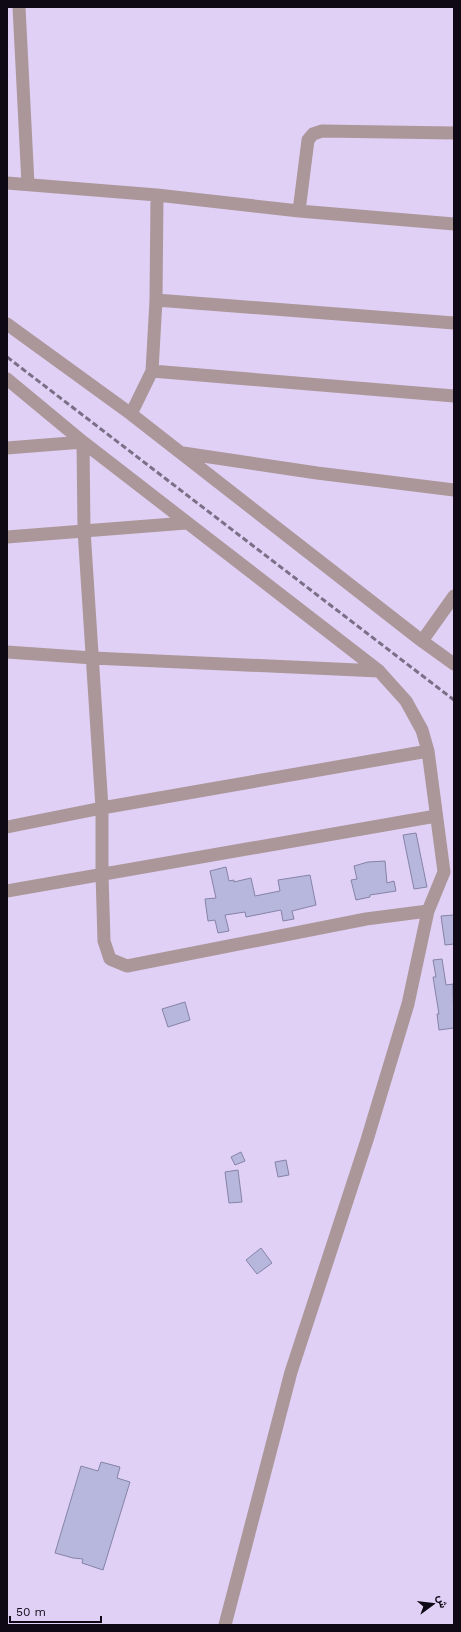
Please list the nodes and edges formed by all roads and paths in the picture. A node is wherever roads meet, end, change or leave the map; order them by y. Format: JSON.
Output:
{"nodes":[{"id":1,"x":19,"y":7,"type":"edge"},
{"id":2,"x":454,"y":133,"type":"edge"},
{"id":3,"x":7,"y":182,"type":"edge"},
{"id":4,"x":28,"y":184,"type":"junction"},
{"id":5,"x":157,"y":195,"type":"junction"},
{"id":6,"x":299,"y":211,"type":"junction"},
{"id":7,"x":454,"y":224,"type":"edge"},
{"id":8,"x":156,"y":300,"type":"junction"},
{"id":9,"x":454,"y":323,"type":"edge"},
{"id":10,"x":7,"y":324,"type":"edge"},
{"id":11,"x":152,"y":371,"type":"junction"},
{"id":12,"x":7,"y":379,"type":"edge"},
{"id":13,"x":454,"y":396,"type":"edge"},
{"id":14,"x":131,"y":414,"type":"junction"},
{"id":15,"x":83,"y":442,"type":"junction"},
{"id":16,"x":7,"y":448,"type":"edge"},
{"id":17,"x":181,"y":453,"type":"junction"},
{"id":18,"x":454,"y":490,"type":"edge"},
{"id":19,"x":186,"y":522,"type":"junction"},
{"id":20,"x":84,"y":530,"type":"junction"},
{"id":21,"x":7,"y":537,"type":"edge"},
{"id":22,"x":454,"y":596,"type":"edge"},
{"id":23,"x":422,"y":641,"type":"junction"},
{"id":24,"x":7,"y":652,"type":"edge"},
{"id":25,"x":92,"y":658,"type":"junction"},
{"id":26,"x":454,"y":664,"type":"edge"},
{"id":27,"x":379,"y":671,"type":"junction"},
{"id":28,"x":428,"y":751,"type":"junction"},
{"id":29,"x":102,"y":808,"type":"junction"},
{"id":30,"x":436,"y":816,"type":"junction"},
{"id":31,"x":7,"y":827,"type":"edge"},
{"id":32,"x":102,"y":874,"type":"junction"},
{"id":33,"x":7,"y":891,"type":"edge"},
{"id":34,"x":428,"y":911,"type":"junction"},
{"id":35,"x":225,"y":1625,"type":"edge"}],
"edges":[{"from":1,"to":4,"type":"street"},
{"from":2,"to":6,"type":"street"},
{"from":3,"to":4,"type":"street"},
{"from":4,"to":5,"type":"street"},
{"from":5,"to":6,"type":"street"},
{"from":5,"to":8,"type":"street"},
{"from":6,"to":7,"type":"street"},
{"from":8,"to":9,"type":"street"},
{"from":8,"to":11,"type":"street"},
{"from":10,"to":14,"type":"street"},
{"from":11,"to":13,"type":"street"},
{"from":11,"to":14,"type":"street"},
{"from":12,"to":15,"type":"street"},
{"from":14,"to":17,"type":"street"},
{"from":15,"to":16,"type":"street"},
{"from":15,"to":19,"type":"street"},
{"from":15,"to":20,"type":"street"},
{"from":17,"to":18,"type":"street"},
{"from":17,"to":23,"type":"street"},
{"from":19,"to":20,"type":"street"},
{"from":19,"to":27,"type":"street"},
{"from":20,"to":21,"type":"street"},
{"from":20,"to":25,"type":"street"},
{"from":22,"to":23,"type":"street"},
{"from":23,"to":26,"type":"street"},
{"from":24,"to":25,"type":"street"},
{"from":25,"to":27,"type":"street"},
{"from":25,"to":29,"type":"street"},
{"from":27,"to":28,"type":"street"},
{"from":28,"to":29,"type":"street"},
{"from":28,"to":30,"type":"street"},
{"from":29,"to":31,"type":"street"},
{"from":29,"to":32,"type":"street"},
{"from":30,"to":32,"type":"street"},
{"from":30,"to":34,"type":"street"},
{"from":32,"to":33,"type":"street"},
{"from":32,"to":34,"type":"street"},
{"from":34,"to":35,"type":"street"}]}
